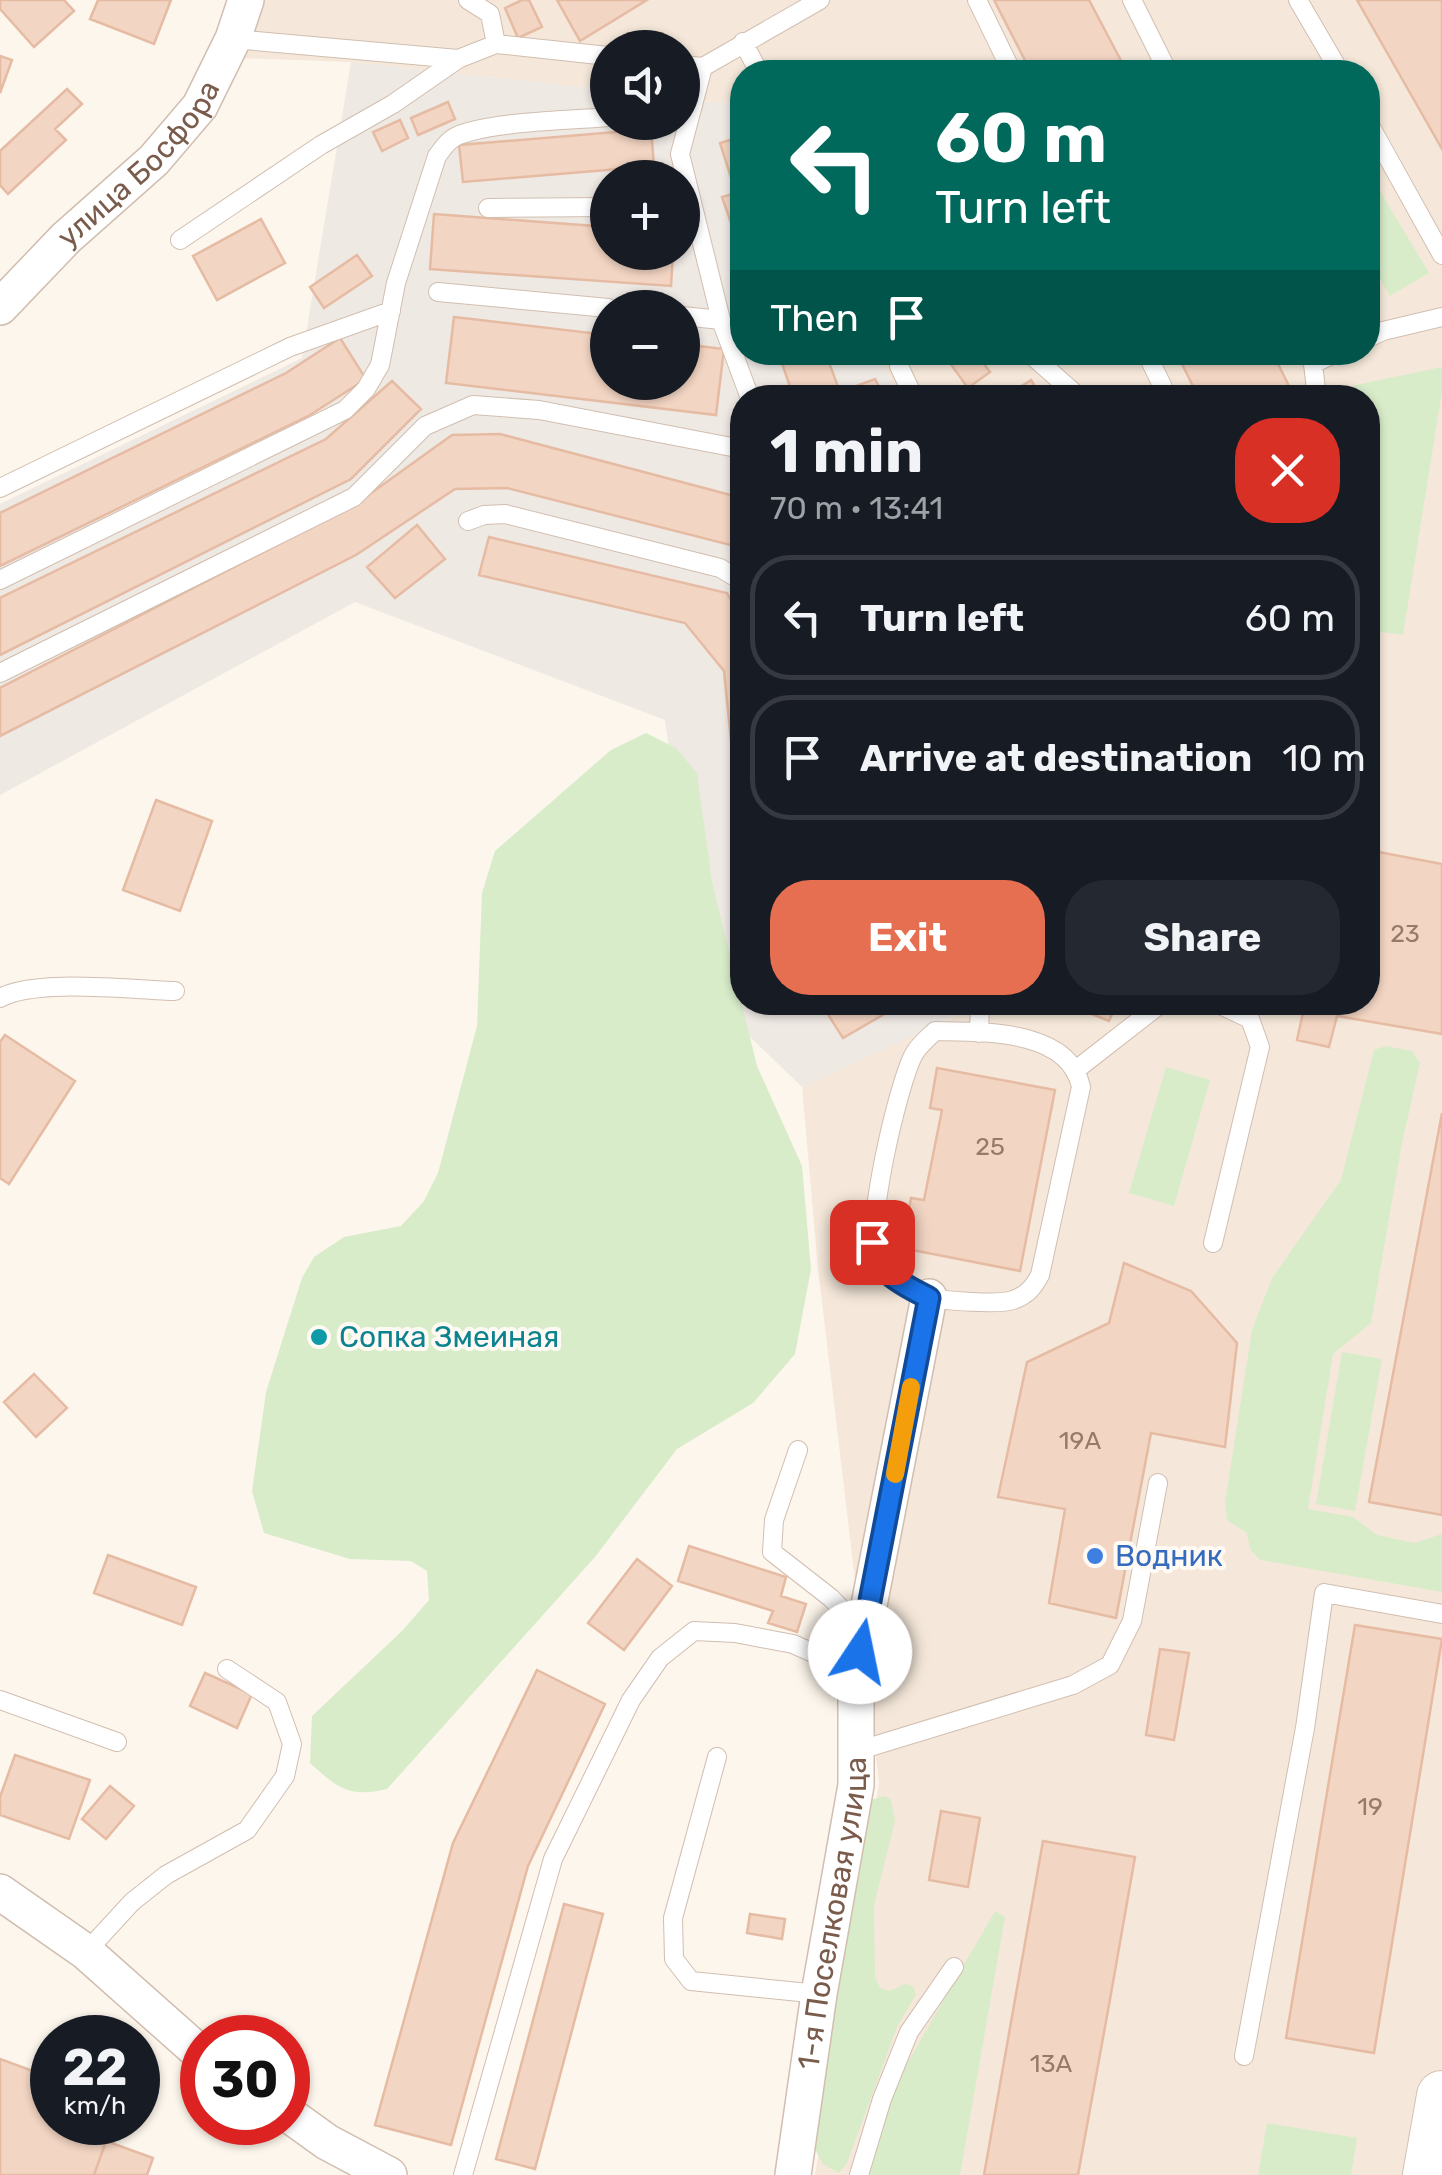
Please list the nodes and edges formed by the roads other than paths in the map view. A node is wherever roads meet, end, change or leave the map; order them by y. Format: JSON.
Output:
{"nodes":[{"id":1,"x":246,"y":0,"type":"edge"},
{"id":2,"x":468,"y":0,"type":"edge"},
{"id":3,"x":820,"y":0,"type":"edge"},
{"id":4,"x":978,"y":0,"type":"edge"},
{"id":5,"x":1132,"y":0,"type":"edge"},
{"id":6,"x":1298,"y":0,"type":"edge"},
{"id":7,"x":233,"y":39,"type":"junction"},
{"id":8,"x":743,"y":42,"type":"junction"},
{"id":9,"x":496,"y":44,"type":"junction"},
{"id":10,"x":590,"y":54,"type":"edge"},
{"id":11,"x":458,"y":59,"type":"junction"},
{"id":12,"x":753,"y":60,"type":"edge"},
{"id":13,"x":1006,"y":60,"type":"edge"},
{"id":14,"x":1162,"y":60,"type":"edge"},
{"id":15,"x":1333,"y":60,"type":"edge"},
{"id":16,"x":700,"y":67,"type":"edge"},
{"id":17,"x":703,"y":67,"type":"junction"},
{"id":18,"x":700,"y":75,"type":"edge"},
{"id":19,"x":590,"y":118,"type":"edge"},
{"id":20,"x":1380,"y":144,"type":"edge"},
{"id":21,"x":590,"y":207,"type":"edge"},
{"id":22,"x":488,"y":208,"type":"dead end"},
{"id":23,"x":180,"y":240,"type":"dead end"},
{"id":24,"x":700,"y":249,"type":"edge"},
{"id":25,"x":1442,"y":255,"type":"edge"},
{"id":26,"x":438,"y":292,"type":"dead end"},
{"id":27,"x":0,"y":306,"type":"edge"},
{"id":28,"x":590,"y":306,"type":"edge"},
{"id":29,"x":391,"y":312,"type":"junction"},
{"id":30,"x":1442,"y":317,"type":"edge"},
{"id":31,"x":700,"y":318,"type":"edge"},
{"id":32,"x":722,"y":320,"type":"junction"},
{"id":33,"x":1380,"y":332,"type":"edge"},
{"id":34,"x":730,"y":342,"type":"edge"},
{"id":35,"x":1043,"y":365,"type":"edge"},
{"id":36,"x":899,"y":366,"type":"dead end"},
{"id":37,"x":908,"y":385,"type":"edge"},
{"id":38,"x":1065,"y":385,"type":"edge"},
{"id":39,"x":730,"y":448,"type":"edge"},
{"id":40,"x":0,"y":488,"type":"edge"},
{"id":41,"x":468,"y":522,"type":"dead end"},
{"id":42,"x":730,"y":573,"type":"edge"},
{"id":43,"x":0,"y":580,"type":"edge"},
{"id":44,"x":0,"y":672,"type":"edge"},
{"id":45,"x":175,"y":992,"type":"dead end"},
{"id":46,"x":0,"y":998,"type":"edge"},
{"id":47,"x":980,"y":1015,"type":"edge"},
{"id":48,"x":1147,"y":1015,"type":"edge"},
{"id":49,"x":1242,"y":1015,"type":"edge"},
{"id":50,"x":979,"y":1033,"type":"junction"},
{"id":51,"x":1078,"y":1069,"type":"junction"},
{"id":52,"x":1213,"y":1242,"type":"dead end"},
{"id":53,"x":929,"y":1298,"type":"junction"},
{"id":54,"x":798,"y":1450,"type":"dead end"},
{"id":55,"x":1158,"y":1483,"type":"dead end"},
{"id":56,"x":1442,"y":1614,"type":"edge"},
{"id":57,"x":864,"y":1632,"type":"junction"},
{"id":58,"x":228,"y":1669,"type":"dead end"},
{"id":59,"x":856,"y":1672,"type":"junction"},
{"id":60,"x":0,"y":1700,"type":"edge"},
{"id":61,"x":116,"y":1742,"type":"dead end"},
{"id":62,"x":857,"y":1751,"type":"junction"},
{"id":63,"x":718,"y":1757,"type":"dead end"},
{"id":64,"x":0,"y":1892,"type":"edge"},
{"id":65,"x":86,"y":1952,"type":"junction"},
{"id":66,"x":954,"y":1967,"type":"dead end"},
{"id":67,"x":819,"y":1994,"type":"junction"},
{"id":68,"x":180,"y":2035,"type":"edge"},
{"id":69,"x":1244,"y":2056,"type":"dead end"},
{"id":70,"x":1442,"y":2096,"type":"edge"},
{"id":71,"x":310,"y":2130,"type":"edge"},
{"id":72,"x":389,"y":2175,"type":"edge"},
{"id":73,"x":464,"y":2175,"type":"edge"},
{"id":74,"x":792,"y":2175,"type":"edge"},
{"id":75,"x":859,"y":2175,"type":"edge"},
{"id":76,"x":1428,"y":2175,"type":"edge"}],
"edges":[{"from":1,"to":7,"type":"street","name":"улица Босфора"},
{"from":2,"to":9,"type":"lane"},
{"from":3,"to":8,"type":"lane"},
{"from":4,"to":13,"type":"lane"},
{"from":5,"to":14,"type":"lane"},
{"from":6,"to":15,"type":"lane"},
{"from":7,"to":11,"type":"lane"},
{"from":7,"to":27,"type":"street","name":"улица Босфора"},
{"from":8,"to":12,"type":"lane"},
{"from":8,"to":17,"type":"lane"},
{"from":9,"to":10,"type":"lane"},
{"from":9,"to":11,"type":"lane"},
{"from":11,"to":23,"type":"lane"},
{"from":16,"to":17,"type":"lane"},
{"from":17,"to":18,"type":"lane"},
{"from":19,"to":29,"type":"lane"},
{"from":20,"to":25,"type":"lane"},
{"from":21,"to":22,"type":"lane"},
{"from":24,"to":32,"type":"lane"},
{"from":26,"to":28,"type":"lane"},
{"from":29,"to":40,"type":"lane"},
{"from":29,"to":43,"type":"lane"},
{"from":30,"to":33,"type":"lane"},
{"from":31,"to":32,"type":"lane"},
{"from":32,"to":34,"type":"lane"},
{"from":35,"to":38,"type":"lane"},
{"from":36,"to":37,"type":"lane"},
{"from":39,"to":44,"type":"lane"},
{"from":41,"to":42,"type":"lane"},
{"from":45,"to":46,"type":"lane"},
{"from":47,"to":50,"type":"lane"},
{"from":48,"to":51,"type":"lane"},
{"from":49,"to":52,"type":"lane"},
{"from":50,"to":51,"type":"lane"},
{"from":50,"to":53,"type":"lane"},
{"from":51,"to":53,"type":"lane"},
{"from":53,"to":57,"type":"street","name":"1-я Поселковая улица"},
{"from":54,"to":57,"type":"lane"},
{"from":55,"to":62,"type":"lane"},
{"from":56,"to":69,"type":"lane"},
{"from":57,"to":59,"type":"street","name":"1-я Поселковая улица"},
{"from":58,"to":65,"type":"lane"},
{"from":59,"to":62,"type":"street","name":"1-я Поселковая улица"},
{"from":59,"to":73,"type":"lane"},
{"from":60,"to":61,"type":"lane"},
{"from":62,"to":67,"type":"street","name":"1-я Поселковая улица"},
{"from":63,"to":67,"type":"lane"},
{"from":64,"to":65,"type":"street"},
{"from":65,"to":68,"type":"street"},
{"from":66,"to":75,"type":"lane"},
{"from":67,"to":74,"type":"street","name":"1-я Поселковая улица"},
{"from":70,"to":76,"type":"main road"},
{"from":71,"to":72,"type":"street"}]}
